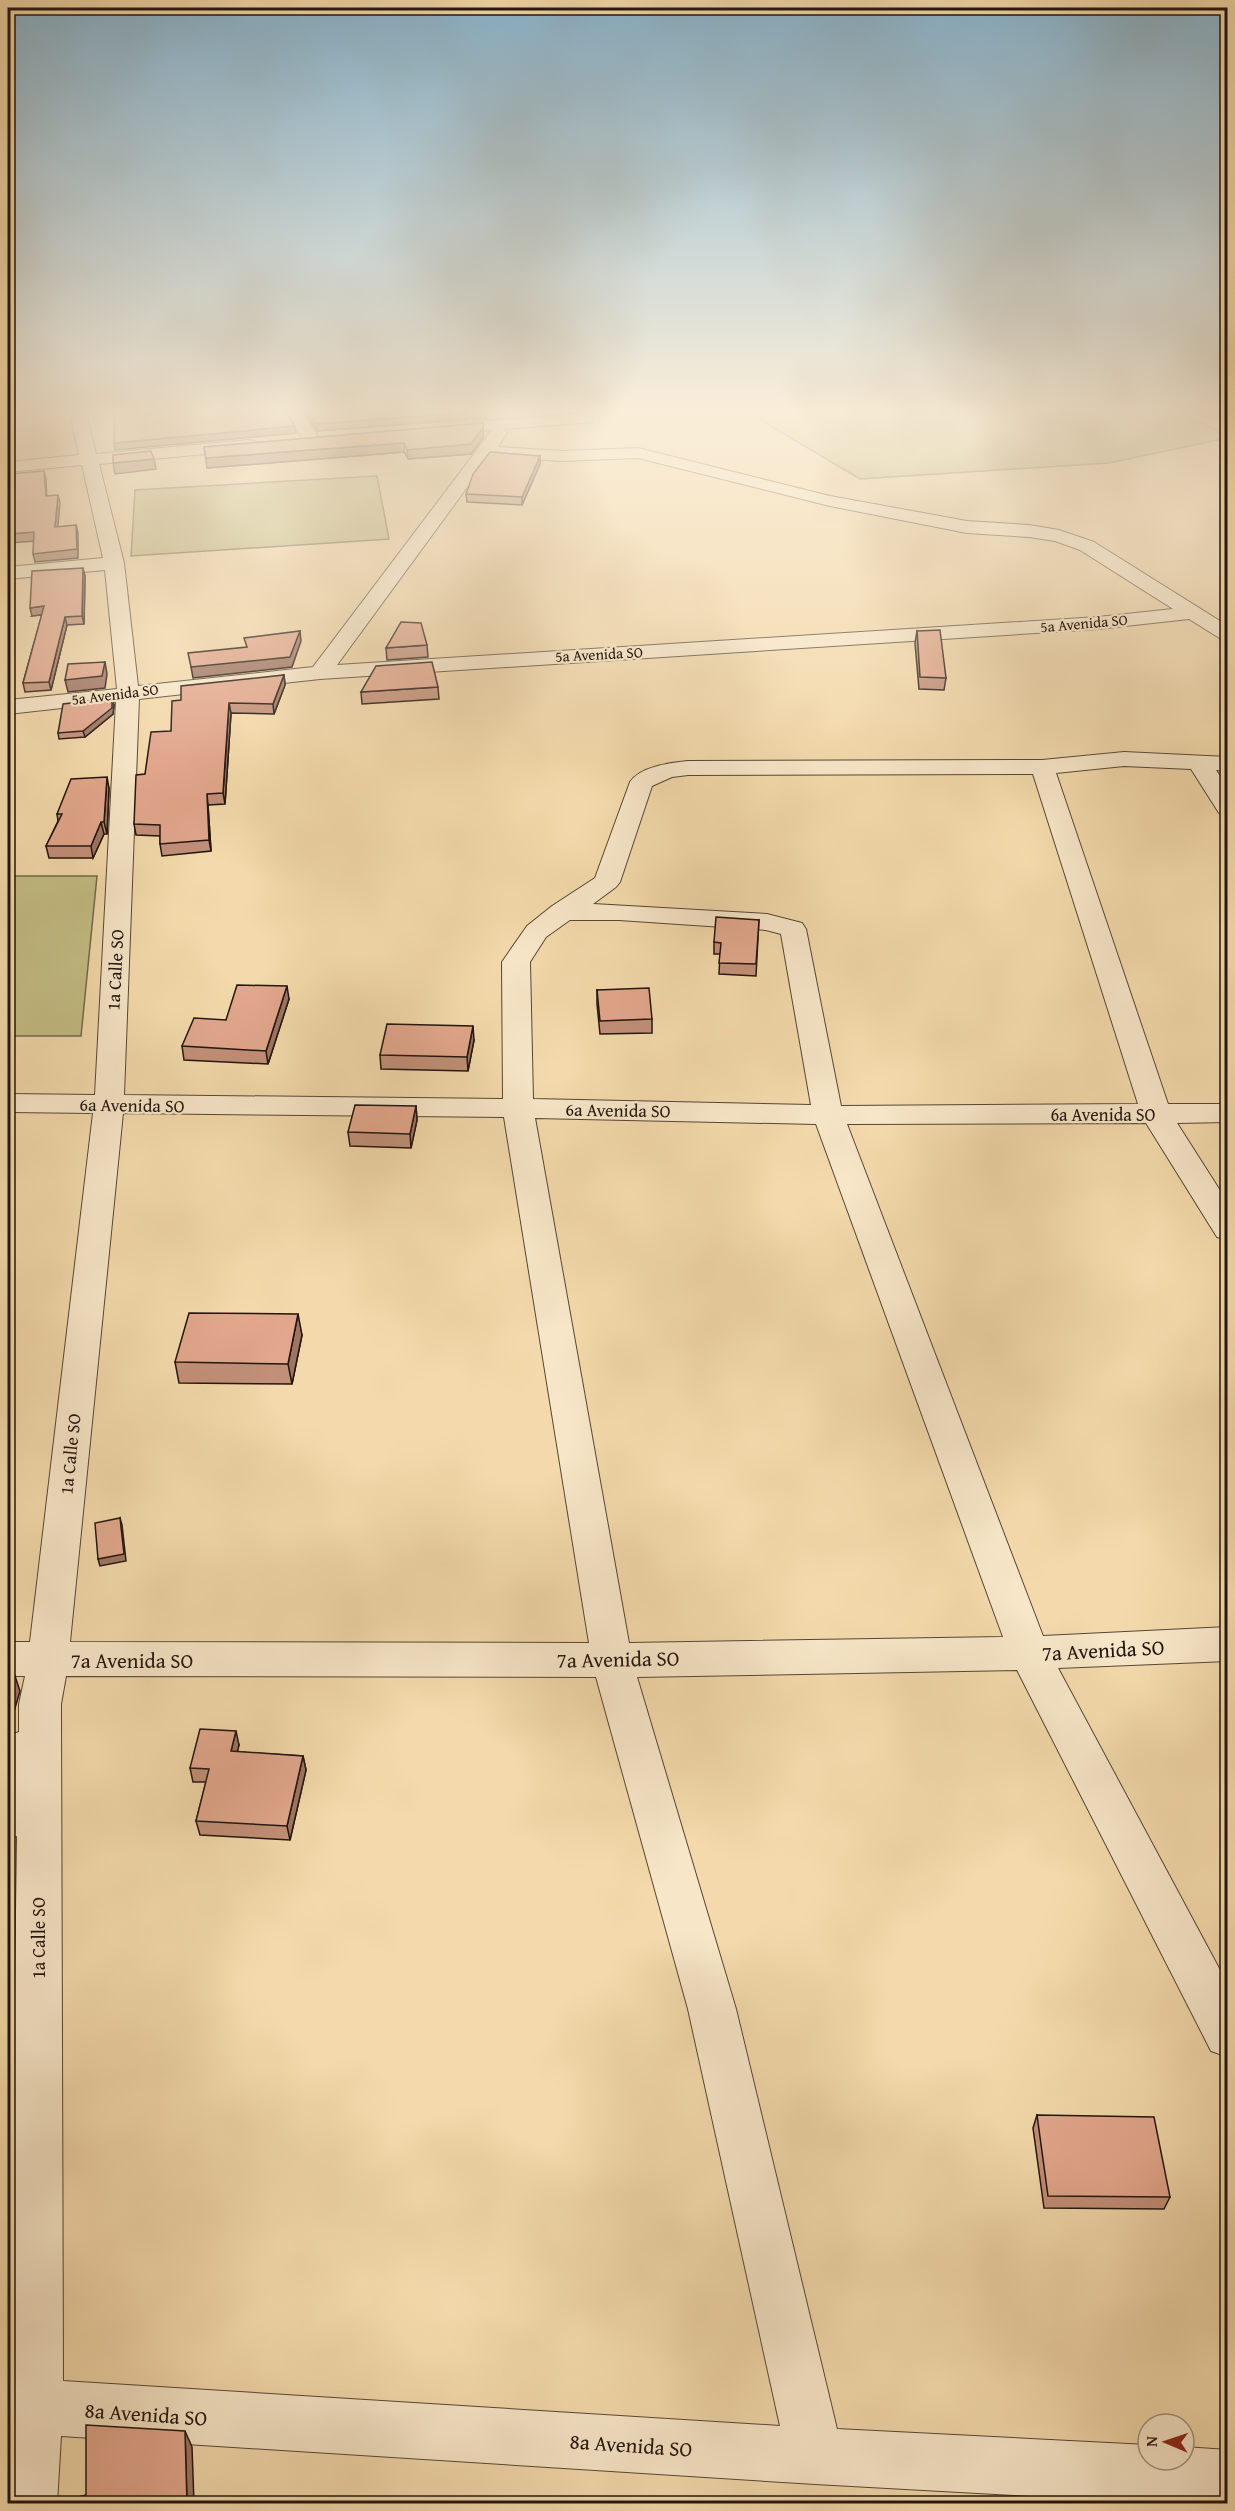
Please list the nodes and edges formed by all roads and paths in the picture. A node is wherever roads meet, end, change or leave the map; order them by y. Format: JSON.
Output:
{"nodes":[{"id":1,"x":105,"y":526,"type":"edge"},
{"id":2,"x":430,"y":526,"type":"edge"},
{"id":3,"x":963,"y":526,"type":"edge"},
{"id":4,"x":114,"y":563,"type":"junction"},
{"id":5,"x":8,"y":573,"type":"edge"},
{"id":6,"x":1191,"y":613,"type":"junction"},
{"id":7,"x":1227,"y":635,"type":"edge"},
{"id":8,"x":320,"y":672,"type":"junction"},
{"id":9,"x":128,"y":692,"type":"junction"},
{"id":10,"x":8,"y":707,"type":"edge"},
{"id":11,"x":1213,"y":764,"type":"edge"},
{"id":12,"x":1042,"y":767,"type":"junction"},
{"id":13,"x":1227,"y":808,"type":"edge"},
{"id":14,"x":561,"y":912,"type":"junction"},
{"id":15,"x":9,"y":1105,"type":"edge"},
{"id":16,"x":108,"y":1105,"type":"junction"},
{"id":17,"x":518,"y":1108,"type":"junction"},
{"id":18,"x":1227,"y":1113,"type":"edge"},
{"id":19,"x":1156,"y":1114,"type":"junction"},
{"id":20,"x":828,"y":1115,"type":"junction"},
{"id":21,"x":1227,"y":1229,"type":"edge"},
{"id":22,"x":1227,"y":1644,"type":"edge"},
{"id":23,"x":1029,"y":1653,"type":"junction"},
{"id":24,"x":8,"y":1659,"type":"edge"},
{"id":25,"x":48,"y":1660,"type":"junction"},
{"id":26,"x":612,"y":1660,"type":"junction"},
{"id":27,"x":40,"y":1704,"type":"junction"},
{"id":28,"x":8,"y":1820,"type":"edge"},
{"id":29,"x":1227,"y":2034,"type":"edge"},
{"id":30,"x":35,"y":2407,"type":"junction"},
{"id":31,"x":815,"y":2456,"type":"junction"},
{"id":32,"x":1227,"y":2478,"type":"edge"},
{"id":33,"x":28,"y":2504,"type":"edge"}],
"edges":[{"from":1,"to":4,"type":"street","name":"1a Calle SO"},
{"from":2,"to":8,"type":"street"},
{"from":3,"to":6,"type":"street"},
{"from":4,"to":5,"type":"street"},
{"from":4,"to":9,"type":"street","name":"1a Calle SO"},
{"from":6,"to":7,"type":"street"},
{"from":6,"to":8,"type":"street","name":"5a Avenida SO"},
{"from":8,"to":9,"type":"street","name":"5a Avenida SO"},
{"from":9,"to":10,"type":"street","name":"5a Avenida SO"},
{"from":9,"to":16,"type":"street","name":"1a Calle SO"},
{"from":11,"to":12,"type":"street"},
{"from":11,"to":13,"type":"street"},
{"from":12,"to":14,"type":"street"},
{"from":12,"to":19,"type":"street"},
{"from":14,"to":17,"type":"street"},
{"from":14,"to":20,"type":"street"},
{"from":15,"to":16,"type":"street","name":"6a Avenida SO"},
{"from":16,"to":17,"type":"street","name":"6a Avenida SO"},
{"from":16,"to":25,"type":"street","name":"1a Calle SO"},
{"from":17,"to":20,"type":"street","name":"6a Avenida SO"},
{"from":17,"to":26,"type":"street"},
{"from":18,"to":19,"type":"street","name":"6a Avenida SO"},
{"from":19,"to":20,"type":"street","name":"6a Avenida SO"},
{"from":19,"to":21,"type":"street"},
{"from":20,"to":23,"type":"street"},
{"from":22,"to":23,"type":"street","name":"7a Avenida SO"},
{"from":23,"to":26,"type":"street","name":"7a Avenida SO"},
{"from":23,"to":29,"type":"street"},
{"from":24,"to":25,"type":"street","name":"7a Avenida SO"},
{"from":25,"to":26,"type":"street","name":"7a Avenida SO"},
{"from":25,"to":27,"type":"street","name":"1a Calle SO"},
{"from":26,"to":31,"type":"street"},
{"from":27,"to":28,"type":"street"},
{"from":27,"to":30,"type":"street","name":"1a Calle SO"},
{"from":30,"to":31,"type":"street","name":"8a Avenida SO"},
{"from":30,"to":33,"type":"street","name":"1a Calle SO"},
{"from":31,"to":32,"type":"street","name":"8a Avenida SO"}]}
